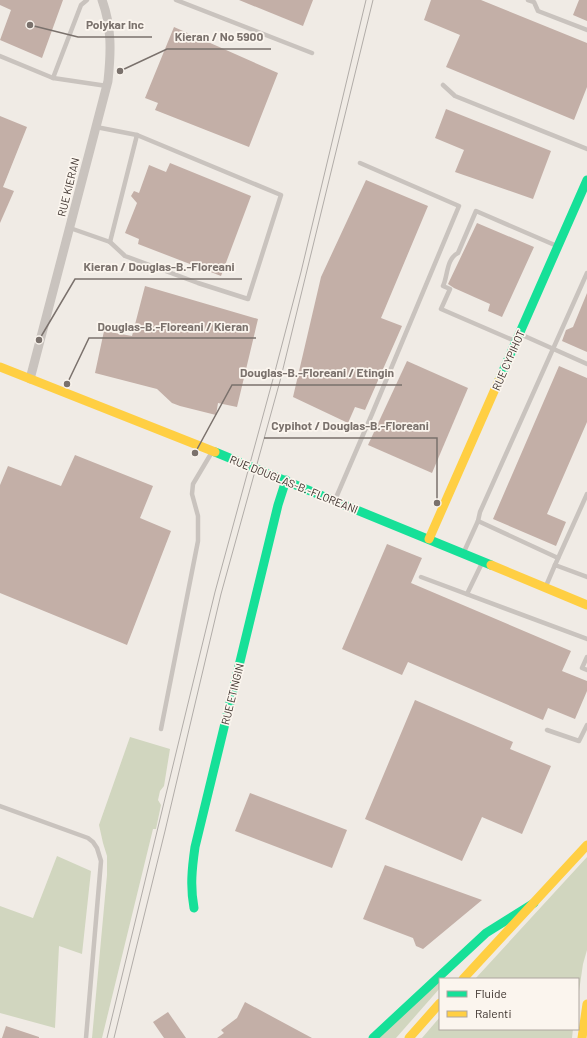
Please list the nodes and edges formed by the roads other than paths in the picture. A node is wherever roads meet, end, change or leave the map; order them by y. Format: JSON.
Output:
{"nodes":[{"id":1,"x":87,"y":0,"type":"edge"},
{"id":2,"x":102,"y":0,"type":"edge"},
{"id":3,"x":176,"y":0,"type":"edge"},
{"id":4,"x":528,"y":0,"type":"edge"},
{"id":5,"x":587,"y":30,"type":"edge"},
{"id":6,"x":312,"y":53,"type":"dead end"},
{"id":7,"x":0,"y":56,"type":"edge"},
{"id":8,"x":53,"y":78,"type":"junction"},
{"id":9,"x":107,"y":86,"type":"junction"},
{"id":10,"x":442,"y":86,"type":"dead end"},
{"id":11,"x":96,"y":127,"type":"junction"},
{"id":12,"x":137,"y":135,"type":"junction"},
{"id":13,"x":587,"y":149,"type":"edge"},
{"id":14,"x":360,"y":163,"type":"dead end"},
{"id":15,"x":587,"y":180,"type":"edge"},
{"id":16,"x":70,"y":228,"type":"junction"},
{"id":17,"x":110,"y":242,"type":"junction"},
{"id":18,"x":557,"y":246,"type":"junction"},
{"id":19,"x":587,"y":273,"type":"edge"},
{"id":20,"x":518,"y":338,"type":"junction"},
{"id":21,"x":553,"y":349,"type":"junction"},
{"id":22,"x":587,"y":364,"type":"edge"},
{"id":23,"x":0,"y":367,"type":"edge"},
{"id":24,"x":30,"y":379,"type":"junction"},
{"id":25,"x":213,"y":451,"type":"junction"},
{"id":26,"x":286,"y":480,"type":"junction"},
{"id":27,"x":587,"y":494,"type":"edge"},
{"id":28,"x":335,"y":500,"type":"junction"},
{"id":29,"x":478,"y":521,"type":"junction"},
{"id":30,"x":429,"y":539,"type":"junction"},
{"id":31,"x":463,"y":554,"type":"junction"},
{"id":32,"x":558,"y":558,"type":"junction"},
{"id":33,"x":482,"y":562,"type":"junction"},
{"id":34,"x":555,"y":565,"type":"junction"},
{"id":35,"x":421,"y":577,"type":"dead end"},
{"id":36,"x":587,"y":577,"type":"edge"},
{"id":37,"x":545,"y":588,"type":"junction"},
{"id":38,"x":467,"y":594,"type":"junction"},
{"id":39,"x":587,"y":605,"type":"edge"},
{"id":40,"x":587,"y":639,"type":"edge"},
{"id":41,"x":587,"y":657,"type":"edge"},
{"id":42,"x":587,"y":670,"type":"edge"},
{"id":43,"x":587,"y":725,"type":"edge"},
{"id":44,"x":161,"y":729,"type":"dead end"},
{"id":45,"x":547,"y":730,"type":"dead end"},
{"id":46,"x":0,"y":806,"type":"edge"},
{"id":47,"x":587,"y":845,"type":"edge"},
{"id":48,"x":534,"y":903,"type":"junction"},
{"id":49,"x":194,"y":908,"type":"dead end"},
{"id":50,"x":464,"y":978,"type":"edge"},
{"id":51,"x":587,"y":1004,"type":"edge"},
{"id":52,"x":439,"y":1005,"type":"edge"},
{"id":53,"x":86,"y":1038,"type":"edge"},
{"id":54,"x":373,"y":1038,"type":"edge"},
{"id":55,"x":409,"y":1038,"type":"edge"},
{"id":56,"x":582,"y":1038,"type":"edge"}],
"edges":[{"from":1,"to":8,"type":"lane"},
{"from":2,"to":9,"type":"street","name":"RUE KIERAN"},
{"from":3,"to":6,"type":"lane"},
{"from":4,"to":5,"type":"lane"},
{"from":7,"to":8,"type":"lane"},
{"from":8,"to":9,"type":"lane"},
{"from":9,"to":11,"type":"street","name":"RUE KIERAN"},
{"from":10,"to":13,"type":"lane"},
{"from":11,"to":12,"type":"lane"},
{"from":11,"to":16,"type":"street","name":"RUE KIERAN"},
{"from":12,"to":17,"type":"lane"},
{"from":12,"to":17,"type":"lane"},
{"from":14,"to":28,"type":"lane"},
{"from":15,"to":18,"type":"street","name":"RUE CYPIHOT"},
{"from":16,"to":17,"type":"lane"},
{"from":16,"to":24,"type":"street","name":"RUE KIERAN"},
{"from":18,"to":20,"type":"street","name":"RUE CYPIHOT"},
{"from":18,"to":20,"type":"lane"},
{"from":19,"to":21,"type":"lane"},
{"from":20,"to":21,"type":"lane"},
{"from":20,"to":30,"type":"street","name":"RUE CYPIHOT"},
{"from":21,"to":22,"type":"lane"},
{"from":21,"to":29,"type":"lane"},
{"from":23,"to":24,"type":"street","name":"RUE DOUGLAS-B.-FLOREANI"},
{"from":24,"to":25,"type":"street","name":"RUE DOUGLAS-B.-FLOREANI"},
{"from":25,"to":26,"type":"street","name":"RUE DOUGLAS-B.-FLOREANI"},
{"from":25,"to":44,"type":"lane"},
{"from":26,"to":28,"type":"street","name":"RUE DOUGLAS-B.-FLOREANI"},
{"from":26,"to":49,"type":"street","name":"RUE ETINGIN"},
{"from":27,"to":32,"type":"lane"},
{"from":28,"to":30,"type":"street","name":"RUE DOUGLAS-B.-FLOREANI"},
{"from":29,"to":31,"type":"lane"},
{"from":29,"to":32,"type":"lane"},
{"from":30,"to":31,"type":"street","name":"RUE DOUGLAS-B.-FLOREANI"},
{"from":31,"to":33,"type":"street","name":"RUE DOUGLAS-B.-FLOREANI"},
{"from":32,"to":34,"type":"lane"},
{"from":33,"to":37,"type":"street","name":"RUE DOUGLAS-B.-FLOREANI"},
{"from":33,"to":38,"type":"lane"},
{"from":34,"to":36,"type":"lane"},
{"from":34,"to":37,"type":"lane"},
{"from":35,"to":38,"type":"lane"},
{"from":37,"to":39,"type":"street","name":"RUE DOUGLAS-B.-FLOREANI"},
{"from":38,"to":40,"type":"lane"},
{"from":41,"to":42,"type":"lane"},
{"from":43,"to":45,"type":"lane"},
{"from":46,"to":53,"type":"lane"},
{"from":47,"to":48,"type":"street"},
{"from":48,"to":50,"type":"street"},
{"from":48,"to":54,"type":"street"},
{"from":51,"to":56,"type":"street"},
{"from":52,"to":55,"type":"street"}]}
